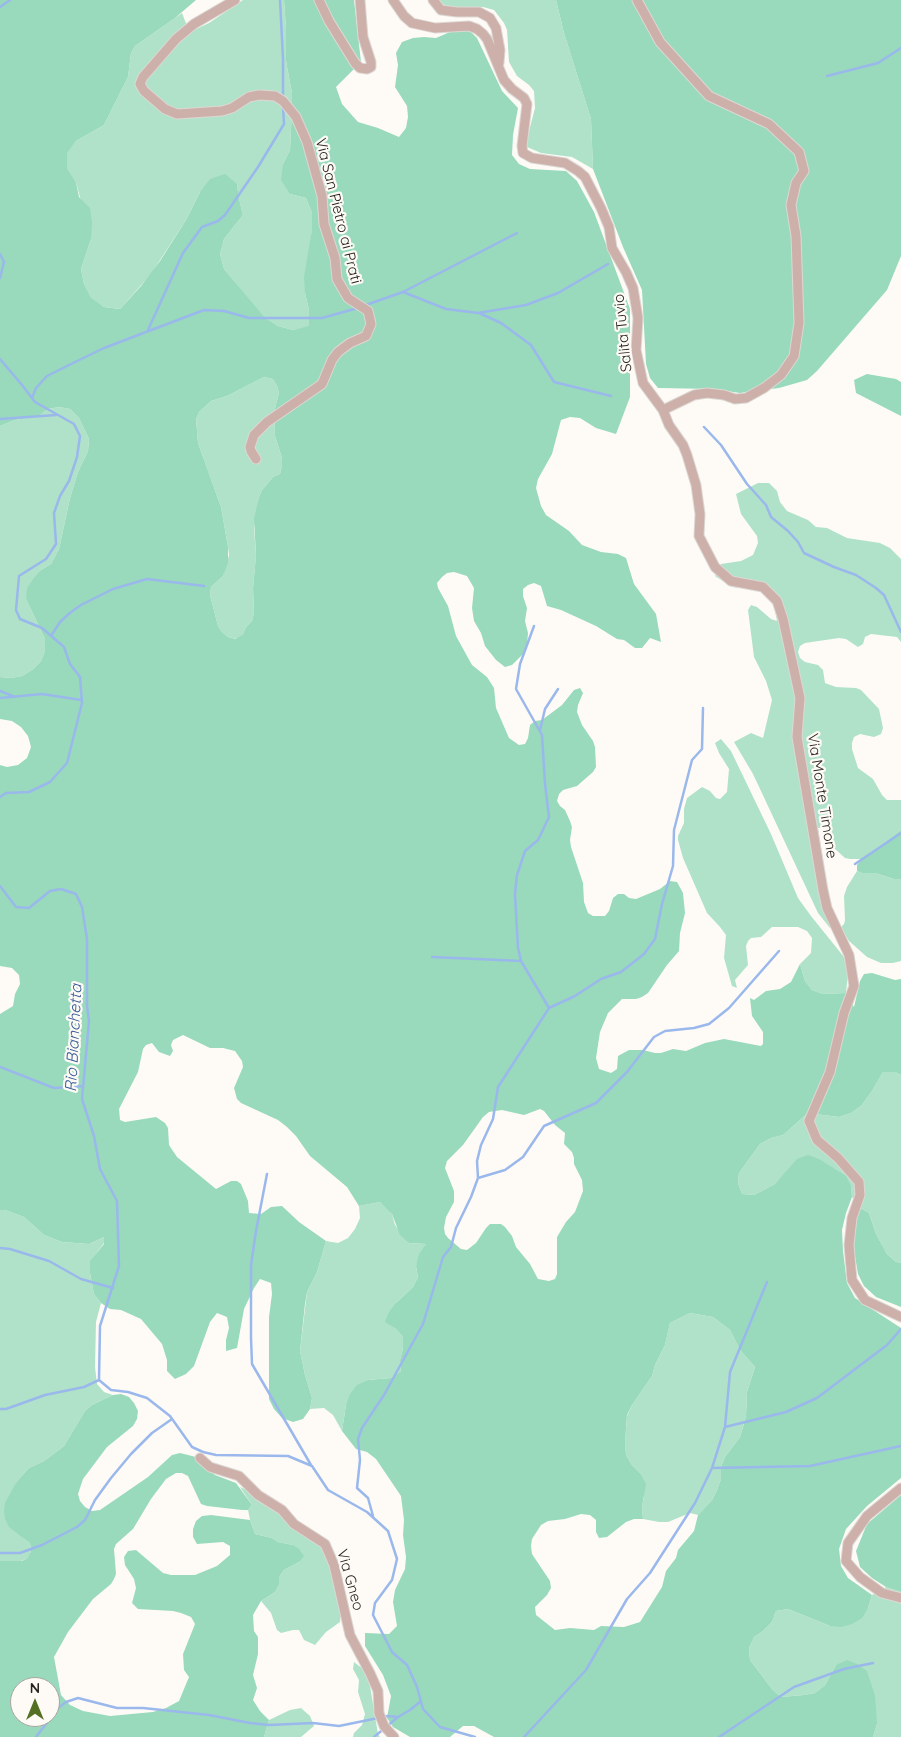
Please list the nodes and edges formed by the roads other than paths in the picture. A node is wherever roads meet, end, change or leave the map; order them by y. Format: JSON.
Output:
{"nodes":[{"id":1,"x":234,"y":0,"type":"edge"},
{"id":2,"x":318,"y":0,"type":"edge"},
{"id":3,"x":360,"y":0,"type":"edge"},
{"id":4,"x":393,"y":0,"type":"edge"},
{"id":5,"x":433,"y":0,"type":"edge"},
{"id":6,"x":637,"y":0,"type":"edge"},
{"id":7,"x":499,"y":68,"type":"junction"},
{"id":8,"x":663,"y":410,"type":"junction"},
{"id":9,"x":256,"y":459,"type":"dead end"},
{"id":10,"x":901,"y":1317,"type":"edge"},
{"id":11,"x":200,"y":1458,"type":"dead end"},
{"id":12,"x":901,"y":1488,"type":"edge"},
{"id":13,"x":901,"y":1598,"type":"edge"},
{"id":14,"x":394,"y":1737,"type":"edge"}],
"edges":[{"from":1,"to":9,"type":"street","name":"Via San Pietro ai Prati"},
{"from":2,"to":3,"type":"street"},
{"from":4,"to":7,"type":"street"},
{"from":5,"to":7,"type":"street"},
{"from":6,"to":8,"type":"street"},
{"from":7,"to":8,"type":"street","name":"Salita Tuvio"},
{"from":8,"to":10,"type":"street","name":"Via Monte Timone"},
{"from":11,"to":14,"type":"street","name":"Via Gneo"},
{"from":12,"to":13,"type":"street"}]}
